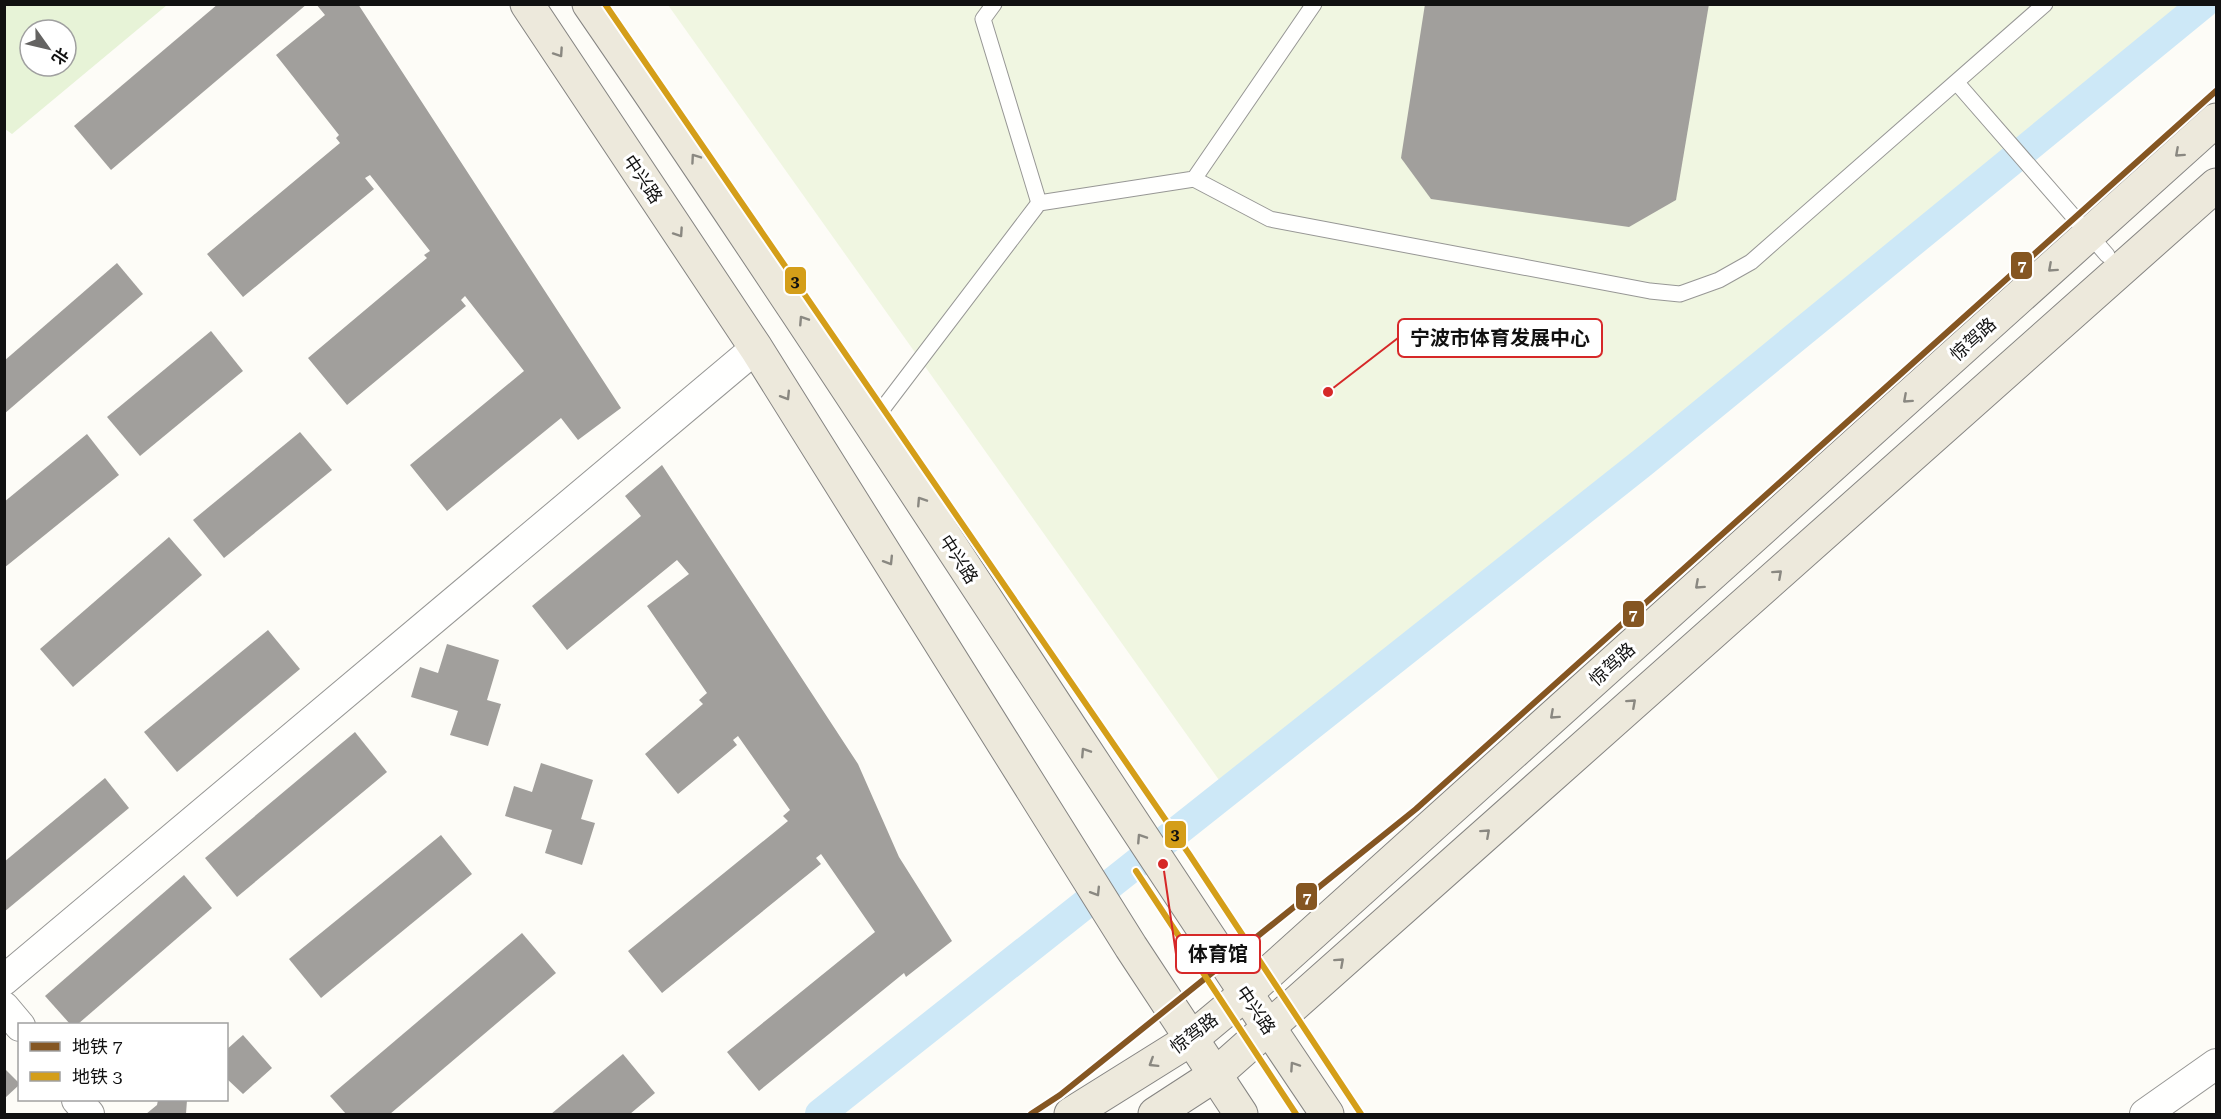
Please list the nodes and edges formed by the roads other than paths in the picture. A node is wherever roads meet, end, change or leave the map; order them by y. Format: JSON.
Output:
{"nodes":[{"id":1,"x":527,"y":4,"type":"edge"},
{"id":2,"x":589,"y":4,"type":"edge"},
{"id":3,"x":993,"y":4,"type":"edge"},
{"id":4,"x":1314,"y":4,"type":"edge"},
{"id":5,"x":2044,"y":4,"type":"edge"},
{"id":6,"x":1956,"y":83,"type":"junction"},
{"id":7,"x":2217,"y":120,"type":"edge"},
{"id":8,"x":1194,"y":178,"type":"junction"},
{"id":9,"x":2217,"y":185,"type":"edge"},
{"id":10,"x":1039,"y":203,"type":"junction"},
{"id":11,"x":2107,"y":255,"type":"dead end"},
{"id":12,"x":756,"y":348,"type":"junction"},
{"id":13,"x":871,"y":424,"type":"junction"},
{"id":14,"x":4,"y":980,"type":"edge"},
{"id":15,"x":1245,"y":993,"type":"junction"},
{"id":16,"x":4,"y":1007,"type":"edge"},
{"id":17,"x":18,"y":1024,"type":"edge"},
{"id":18,"x":1267,"y":1026,"type":"junction"},
{"id":19,"x":1191,"y":1039,"type":"junction"},
{"id":20,"x":2217,"y":1064,"type":"edge"},
{"id":21,"x":1215,"y":1075,"type":"junction"},
{"id":22,"x":78,"y":1101,"type":"edge"},
{"id":23,"x":89,"y":1114,"type":"edge"},
{"id":24,"x":1071,"y":1114,"type":"edge"},
{"id":25,"x":1155,"y":1114,"type":"edge"},
{"id":26,"x":1241,"y":1114,"type":"edge"},
{"id":27,"x":1327,"y":1114,"type":"edge"},
{"id":28,"x":2145,"y":1114,"type":"edge"}],
"edges":[{"from":1,"to":12,"type":"main road","name":"中兴路","one_way":true},
{"from":13,"to":2,"type":"main road","name":"中兴路","one_way":true},
{"from":3,"to":10,"type":"lane"},
{"from":4,"to":8,"type":"lane"},
{"from":5,"to":6,"type":"lane"},
{"from":6,"to":8,"type":"lane"},
{"from":6,"to":11,"type":"lane"},
{"from":7,"to":15,"type":"main road","name":"惊驾路","one_way":true},
{"from":8,"to":10,"type":"lane"},
{"from":18,"to":9,"type":"main road","one_way":true},
{"from":10,"to":13,"type":"lane"},
{"from":12,"to":14,"type":"street"},
{"from":12,"to":19,"type":"main road","name":"中兴路","one_way":true},
{"from":15,"to":13,"type":"main road","name":"中兴路","one_way":true},
{"from":15,"to":18,"type":"main road","name":"中兴路"},
{"from":15,"to":19,"type":"main road","name":"惊驾路"},
{"from":16,"to":17,"type":"street"},
{"from":18,"to":21,"type":"main road"},
{"from":27,"to":18,"type":"main road","name":"中兴路","one_way":true},
{"from":19,"to":21,"type":"main road","name":"中兴路"},
{"from":19,"to":24,"type":"main road","name":"惊驾路","one_way":true},
{"from":20,"to":28,"type":"street"},
{"from":21,"to":25,"type":"main road"},
{"from":21,"to":26,"type":"main road","name":"中兴路"},
{"from":22,"to":23,"type":"street"}]}
